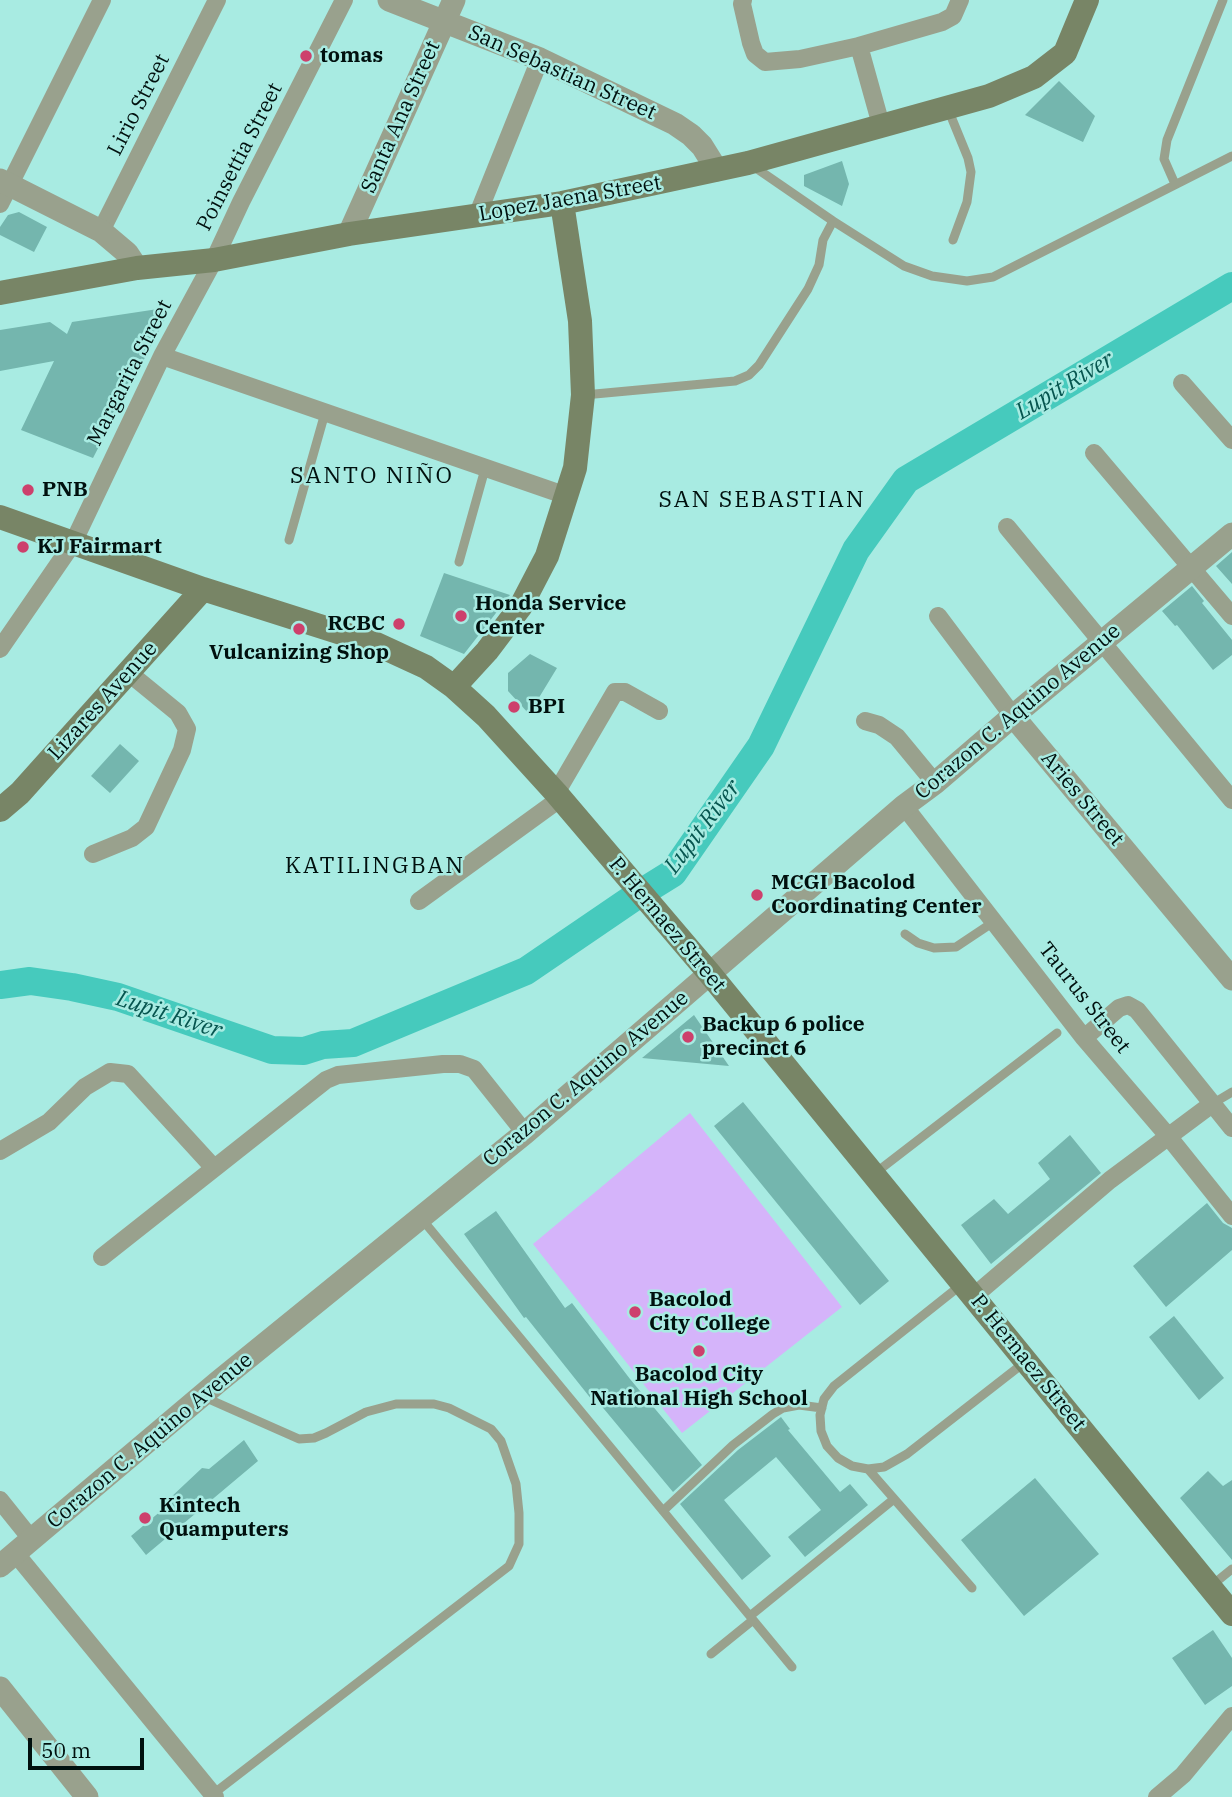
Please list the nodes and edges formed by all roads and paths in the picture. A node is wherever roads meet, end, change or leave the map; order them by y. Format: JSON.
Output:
{"nodes":[{"id":1,"x":102,"y":0,"type":"edge"},
{"id":2,"x":217,"y":0,"type":"edge"},
{"id":3,"x":344,"y":0,"type":"edge"},
{"id":4,"x":389,"y":0,"type":"edge"},
{"id":5,"x":454,"y":0,"type":"edge"},
{"id":6,"x":743,"y":0,"type":"edge"},
{"id":7,"x":960,"y":0,"type":"edge"},
{"id":8,"x":1087,"y":0,"type":"edge"},
{"id":9,"x":1223,"y":0,"type":"edge"},
{"id":10,"x":444,"y":21,"type":"junction"},
{"id":11,"x":859,"y":47,"type":"junction"},
{"id":12,"x":540,"y":59,"type":"junction"},
{"id":13,"x":947,"y":108,"type":"junction"},
{"id":14,"x":881,"y":125,"type":"junction"},
{"id":15,"x":1232,"y":156,"type":"edge"},
{"id":16,"x":748,"y":163,"type":"junction"},
{"id":17,"x":717,"y":170,"type":"junction"},
{"id":18,"x":1175,"y":184,"type":"junction"},
{"id":19,"x":3,"y":189,"type":"edge"},
{"id":20,"x":562,"y":204,"type":"junction"},
{"id":21,"x":477,"y":216,"type":"junction"},
{"id":22,"x":833,"y":221,"type":"junction"},
{"id":23,"x":101,"y":231,"type":"junction"},
{"id":24,"x":348,"y":234,"type":"junction"},
{"id":25,"x":953,"y":240,"type":"dead end"},
{"id":26,"x":214,"y":260,"type":"junction"},
{"id":27,"x":137,"y":268,"type":"junction"},
{"id":28,"x":0,"y":293,"type":"edge"},
{"id":29,"x":162,"y":356,"type":"junction"},
{"id":30,"x":1182,"y":383,"type":"dead end"},
{"id":31,"x":583,"y":395,"type":"junction"},
{"id":32,"x":325,"y":413,"type":"junction"},
{"id":33,"x":1232,"y":440,"type":"edge"},
{"id":34,"x":1094,"y":453,"type":"dead end"},
{"id":35,"x":485,"y":469,"type":"junction"},
{"id":36,"x":567,"y":496,"type":"junction"},
{"id":37,"x":0,"y":517,"type":"edge"},
{"id":38,"x":1007,"y":527,"type":"dead end"},
{"id":39,"x":1232,"y":534,"type":"edge"},
{"id":40,"x":289,"y":540,"type":"dead end"},
{"id":41,"x":74,"y":542,"type":"junction"},
{"id":42,"x":459,"y":562,"type":"dead end"},
{"id":43,"x":1191,"y":566,"type":"junction"},
{"id":44,"x":203,"y":589,"type":"junction"},
{"id":45,"x":938,"y":616,"type":"dead end"},
{"id":46,"x":1232,"y":616,"type":"edge"},
{"id":47,"x":1102,"y":643,"type":"junction"},
{"id":48,"x":1,"y":646,"type":"edge"},
{"id":49,"x":129,"y":673,"type":"junction"},
{"id":50,"x":454,"y":687,"type":"junction"},
{"id":51,"x":659,"y":711,"type":"dead end"},
{"id":52,"x":1013,"y":716,"type":"junction"},
{"id":53,"x":865,"y":721,"type":"dead end"},
{"id":54,"x":935,"y":783,"type":"junction"},
{"id":55,"x":559,"y":796,"type":"junction"},
{"id":56,"x":1232,"y":800,"type":"edge"},
{"id":57,"x":904,"y":806,"type":"junction"},
{"id":58,"x":0,"y":810,"type":"edge"},
{"id":59,"x":93,"y":854,"type":"dead end"},
{"id":60,"x":419,"y":901,"type":"dead end"},
{"id":61,"x":995,"y":921,"type":"junction"},
{"id":62,"x":905,"y":934,"type":"dead end"},
{"id":63,"x":710,"y":974,"type":"junction"},
{"id":64,"x":1232,"y":979,"type":"edge"},
{"id":65,"x":1057,"y":1033,"type":"dead end"},
{"id":66,"x":1084,"y":1038,"type":"junction"},
{"id":67,"x":1232,"y":1092,"type":"edge"},
{"id":68,"x":1212,"y":1104,"type":"junction"},
{"id":69,"x":1232,"y":1128,"type":"edge"},
{"id":70,"x":525,"y":1133,"type":"junction"},
{"id":71,"x":1168,"y":1136,"type":"junction"},
{"id":72,"x":0,"y":1151,"type":"edge"},
{"id":73,"x":214,"y":1168,"type":"junction"},
{"id":74,"x":873,"y":1175,"type":"junction"},
{"id":75,"x":1232,"y":1216,"type":"edge"},
{"id":76,"x":420,"y":1217,"type":"junction"},
{"id":77,"x":102,"y":1257,"type":"dead end"},
{"id":78,"x":968,"y":1290,"type":"junction"},
{"id":79,"x":1026,"y":1361,"type":"junction"},
{"id":80,"x":202,"y":1396,"type":"junction"},
{"id":81,"x":822,"y":1408,"type":"junction"},
{"id":82,"x":868,"y":1469,"type":"junction"},
{"id":83,"x":894,"y":1499,"type":"junction"},
{"id":84,"x":0,"y":1500,"type":"edge"},
{"id":85,"x":663,"y":1511,"type":"junction"},
{"id":86,"x":16,"y":1553,"type":"edge"},
{"id":87,"x":1232,"y":1569,"type":"edge"},
{"id":88,"x":1209,"y":1587,"type":"junction"},
{"id":89,"x":972,"y":1588,"type":"dead end"},
{"id":90,"x":1232,"y":1614,"type":"edge"},
{"id":91,"x":752,"y":1618,"type":"junction"},
{"id":92,"x":711,"y":1654,"type":"dead end"},
{"id":93,"x":792,"y":1667,"type":"dead end"},
{"id":94,"x":0,"y":1688,"type":"edge"},
{"id":95,"x":1232,"y":1716,"type":"edge"},
{"id":96,"x":214,"y":1796,"type":"edge"},
{"id":97,"x":88,"y":1797,"type":"edge"},
{"id":98,"x":1157,"y":1797,"type":"edge"}],
"edges":[{"from":1,"to":19,"type":"street"},
{"from":2,"to":23,"type":"street","name":"Lirio Street"},
{"from":3,"to":26,"type":"street","name":"Poinsettia Street"},
{"from":4,"to":10,"type":"street","name":"San Sebastian Street"},
{"from":5,"to":10,"type":"street","name":"Santa Ana Street"},
{"from":6,"to":11,"type":"street"},
{"from":7,"to":11,"type":"street"},
{"from":8,"to":13,"type":"main road","name":"Lopez Jaena Street"},
{"from":9,"to":18,"type":"lane"},
{"from":10,"to":12,"type":"street","name":"San Sebastian Street"},
{"from":10,"to":24,"type":"street","name":"Santa Ana Street"},
{"from":11,"to":14,"type":"street"},
{"from":12,"to":17,"type":"street","name":"San Sebastian Street"},
{"from":12,"to":21,"type":"street"},
{"from":13,"to":14,"type":"main road","name":"Lopez Jaena Street"},
{"from":13,"to":25,"type":"lane"},
{"from":14,"to":16,"type":"main road","name":"Lopez Jaena Street"},
{"from":15,"to":18,"type":"lane"},
{"from":16,"to":17,"type":"main road","name":"Lopez Jaena Street"},
{"from":16,"to":22,"type":"lane"},
{"from":17,"to":20,"type":"main road","name":"Lopez Jaena Street"},
{"from":18,"to":22,"type":"lane"},
{"from":19,"to":23,"type":"street"},
{"from":20,"to":21,"type":"main road","name":"Lopez Jaena Street"},
{"from":20,"to":31,"type":"main road"},
{"from":21,"to":24,"type":"main road","name":"Lopez Jaena Street"},
{"from":22,"to":31,"type":"lane"},
{"from":23,"to":27,"type":"street"},
{"from":24,"to":26,"type":"main road","name":"Lopez Jaena Street"},
{"from":26,"to":27,"type":"main road","name":"Lopez Jaena Street"},
{"from":26,"to":29,"type":"street","name":"Margarita Street"},
{"from":27,"to":28,"type":"main road","name":"Lopez Jaena Street"},
{"from":29,"to":32,"type":"street"},
{"from":29,"to":41,"type":"street","name":"Margarita Street"},
{"from":30,"to":33,"type":"street"},
{"from":31,"to":36,"type":"main road"},
{"from":32,"to":35,"type":"street"},
{"from":32,"to":40,"type":"lane"},
{"from":34,"to":43,"type":"street"},
{"from":35,"to":36,"type":"street"},
{"from":35,"to":42,"type":"lane"},
{"from":36,"to":50,"type":"main road"},
{"from":37,"to":41,"type":"main road","name":"P. Hernaez Street"},
{"from":38,"to":47,"type":"street"},
{"from":39,"to":43,"type":"street","name":"Corazon C. Aquino Avenue"},
{"from":41,"to":44,"type":"main road","name":"P. Hernaez Street"},
{"from":41,"to":48,"type":"street","name":"Margarita Street"},
{"from":43,"to":46,"type":"street"},
{"from":43,"to":47,"type":"street","name":"Corazon C. Aquino Avenue"},
{"from":44,"to":49,"type":"main road","name":"Lizares Avenue"},
{"from":44,"to":50,"type":"main road","name":"P. Hernaez Street"},
{"from":45,"to":52,"type":"street","name":"Aries Street"},
{"from":47,"to":52,"type":"street","name":"Corazon C. Aquino Avenue"},
{"from":47,"to":56,"type":"street"},
{"from":49,"to":58,"type":"main road","name":"Lizares Avenue"},
{"from":49,"to":59,"type":"street"},
{"from":50,"to":55,"type":"main road","name":"P. Hernaez Street"},
{"from":51,"to":55,"type":"street"},
{"from":52,"to":54,"type":"street","name":"Corazon C. Aquino Avenue"},
{"from":52,"to":64,"type":"street","name":"Aries Street"},
{"from":53,"to":54,"type":"street"},
{"from":54,"to":57,"type":"street","name":"Corazon C. Aquino Avenue"},
{"from":55,"to":60,"type":"street"},
{"from":55,"to":63,"type":"main road","name":"P. Hernaez Street"},
{"from":57,"to":61,"type":"street","name":"Taurus Street"},
{"from":57,"to":63,"type":"street","name":"Corazon C. Aquino Avenue"},
{"from":61,"to":62,"type":"lane"},
{"from":61,"to":66,"type":"street","name":"Taurus Street"},
{"from":63,"to":70,"type":"street","name":"Corazon C. Aquino Avenue"},
{"from":63,"to":74,"type":"main road","name":"P. Hernaez Street"},
{"from":65,"to":74,"type":"lane"},
{"from":66,"to":68,"type":"street"},
{"from":66,"to":71,"type":"street","name":"Taurus Street"},
{"from":67,"to":68,"type":"lane"},
{"from":68,"to":69,"type":"street"},
{"from":68,"to":71,"type":"street"},
{"from":70,"to":73,"type":"street"},
{"from":70,"to":76,"type":"street","name":"Corazon C. Aquino Avenue"},
{"from":71,"to":75,"type":"street","name":"Taurus Street"},
{"from":71,"to":78,"type":"street"},
{"from":72,"to":73,"type":"street"},
{"from":73,"to":77,"type":"street"},
{"from":74,"to":78,"type":"main road","name":"P. Hernaez Street"},
{"from":76,"to":80,"type":"street","name":"Corazon C. Aquino Avenue"},
{"from":76,"to":85,"type":"lane"},
{"from":78,"to":79,"type":"main road","name":"P. Hernaez Street"},
{"from":78,"to":81,"type":"lane"},
{"from":79,"to":82,"type":"lane"},
{"from":79,"to":88,"type":"main road","name":"P. Hernaez Street"},
{"from":80,"to":86,"type":"street","name":"Corazon C. Aquino Avenue"},
{"from":80,"to":96,"type":"lane"},
{"from":81,"to":82,"type":"lane"},
{"from":81,"to":85,"type":"lane"},
{"from":82,"to":83,"type":"lane"},
{"from":83,"to":89,"type":"lane"},
{"from":83,"to":91,"type":"lane"},
{"from":84,"to":86,"type":"street"},
{"from":85,"to":91,"type":"lane"},
{"from":86,"to":96,"type":"street"},
{"from":87,"to":88,"type":"lane"},
{"from":88,"to":90,"type":"main road","name":"P. Hernaez Street"},
{"from":91,"to":92,"type":"lane"},
{"from":91,"to":93,"type":"lane"},
{"from":94,"to":97,"type":"street"},
{"from":95,"to":98,"type":"street"}]}
